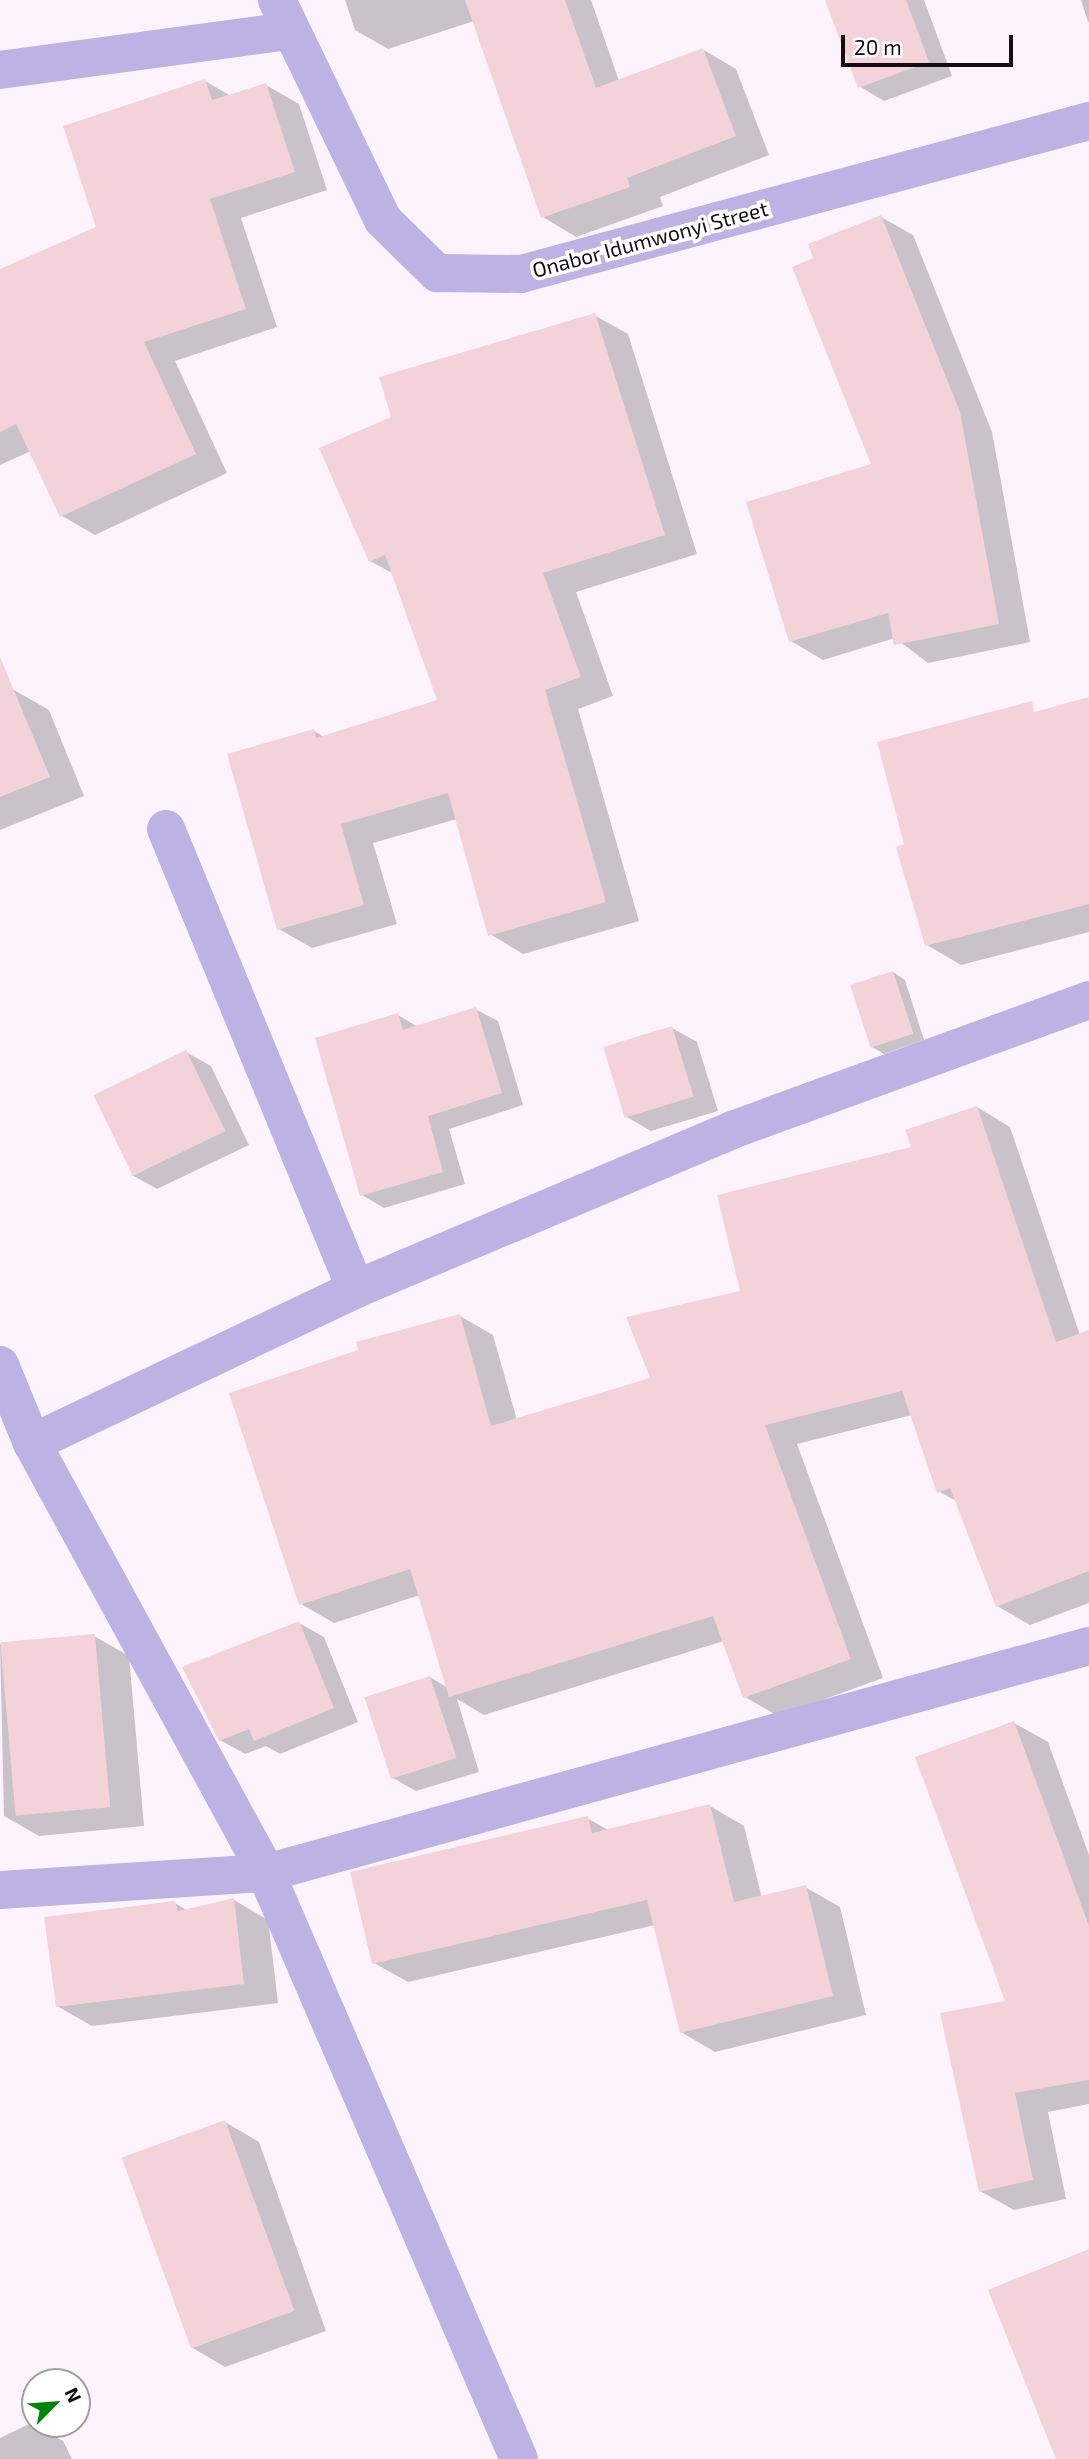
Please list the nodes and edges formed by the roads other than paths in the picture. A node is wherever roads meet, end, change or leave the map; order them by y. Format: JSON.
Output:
{"nodes":[{"id":1,"x":282,"y":15,"type":"edge"},
{"id":2,"x":0,"y":69,"type":"edge"},
{"id":3,"x":1089,"y":121,"type":"edge"},
{"id":4,"x":166,"y":829,"type":"dead end"},
{"id":5,"x":1086,"y":1011,"type":"edge"},
{"id":6,"x":356,"y":1289,"type":"junction"},
{"id":7,"x":0,"y":1364,"type":"edge"},
{"id":8,"x":32,"y":1443,"type":"junction"},
{"id":9,"x":1089,"y":1646,"type":"edge"},
{"id":10,"x":266,"y":1873,"type":"junction"},
{"id":11,"x":0,"y":1890,"type":"edge"},
{"id":12,"x":519,"y":2459,"type":"edge"}],
"edges":[{"from":1,"to":2,"type":"street"},
{"from":1,"to":3,"type":"street","name":"Onabor Idumwonyi Street"},
{"from":4,"to":6,"type":"street"},
{"from":5,"to":6,"type":"street"},
{"from":6,"to":8,"type":"street"},
{"from":7,"to":8,"type":"street"},
{"from":8,"to":10,"type":"street"},
{"from":9,"to":10,"type":"street"},
{"from":10,"to":11,"type":"street"},
{"from":10,"to":12,"type":"street"}]}
